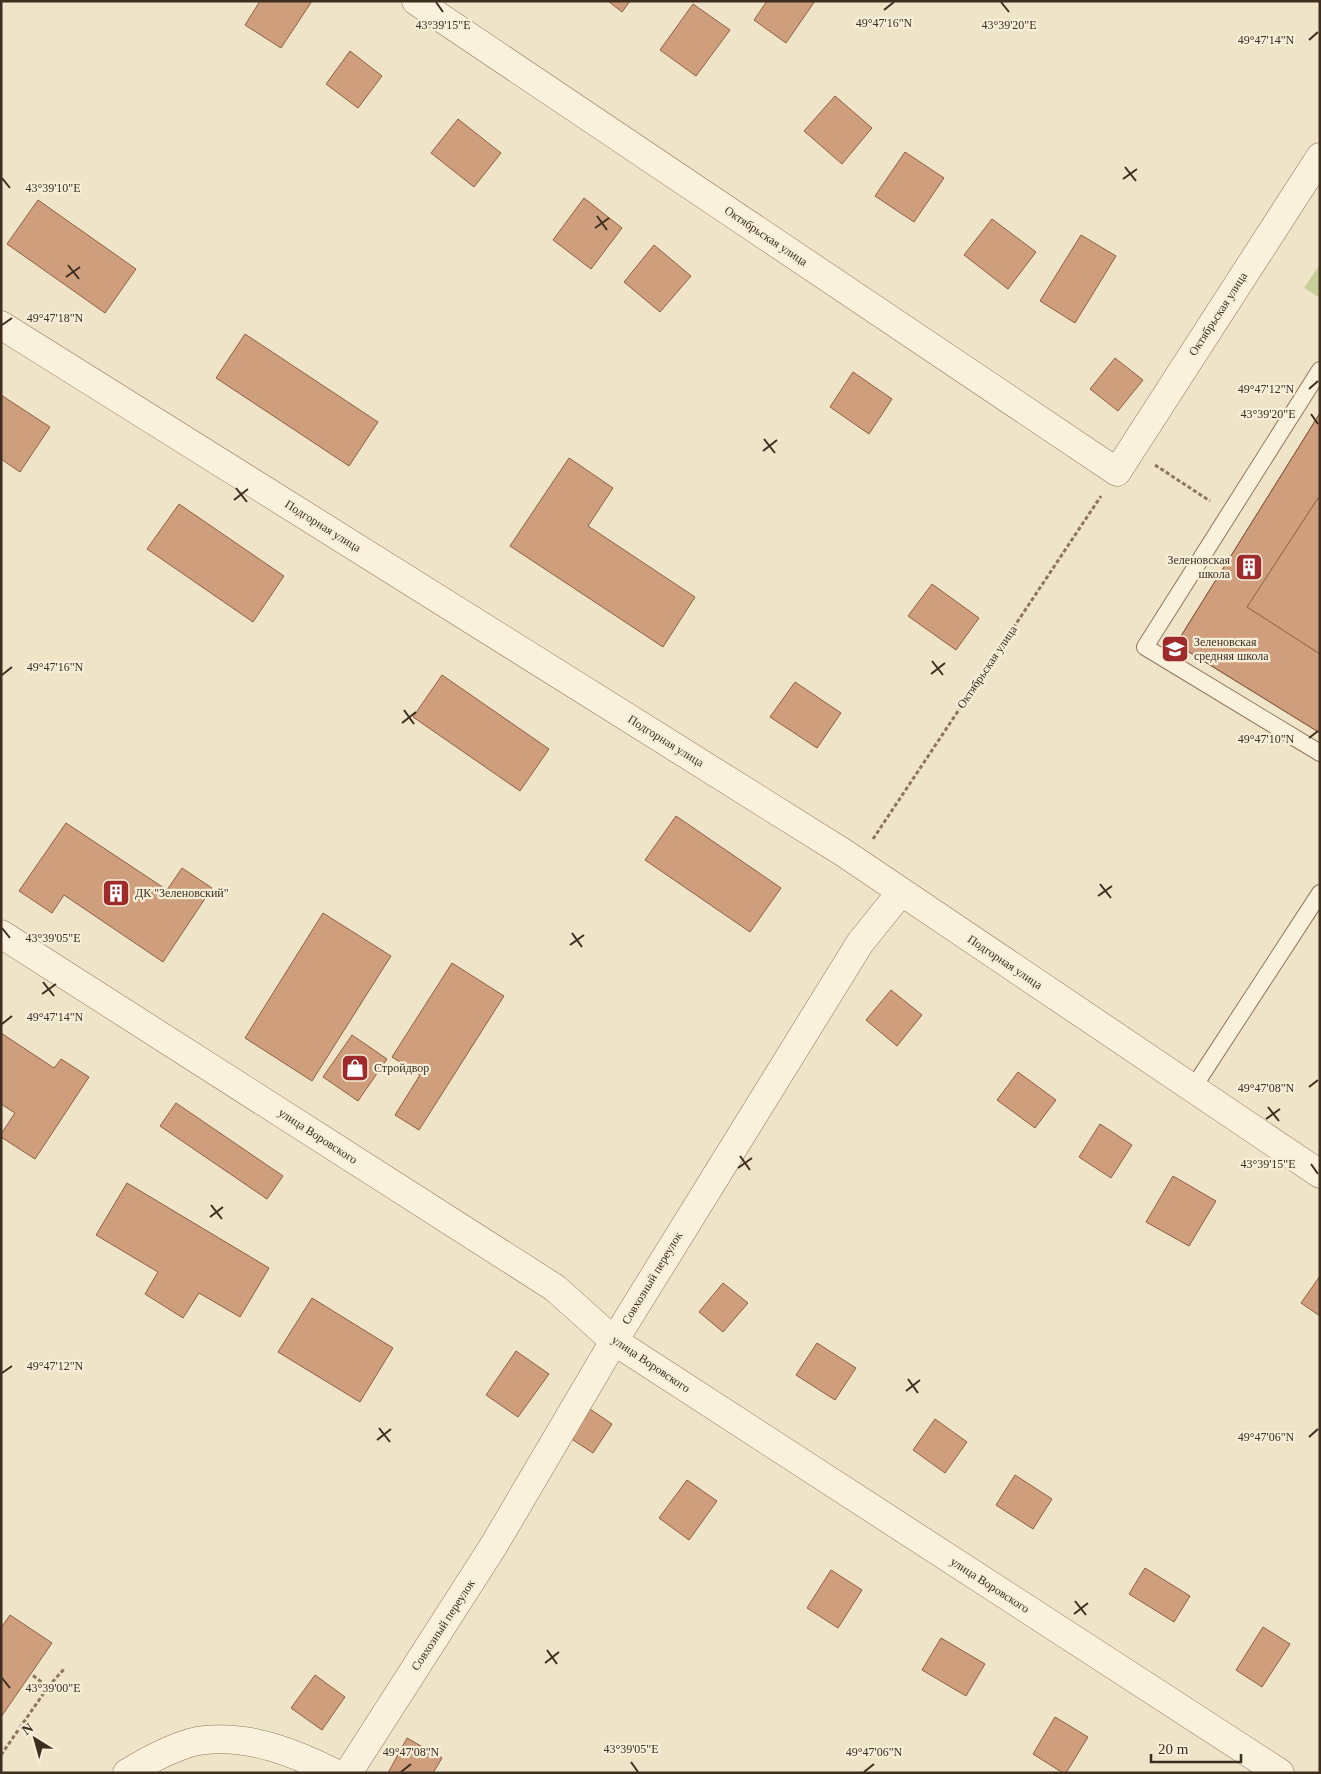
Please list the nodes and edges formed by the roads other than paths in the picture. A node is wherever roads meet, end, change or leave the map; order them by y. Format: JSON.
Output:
{"nodes":[{"id":1,"x":416,"y":1,"type":"edge"},
{"id":2,"x":1320,"y":157,"type":"edge"},
{"id":3,"x":1,"y":325,"type":"edge"},
{"id":4,"x":1320,"y":370,"type":"edge"},
{"id":5,"x":1320,"y":753,"type":"edge"},
{"id":6,"x":901,"y":892,"type":"junction"},
{"id":7,"x":1320,"y":893,"type":"edge"},
{"id":8,"x":1,"y":934,"type":"edge"},
{"id":9,"x":1193,"y":1088,"type":"junction"},
{"id":10,"x":1320,"y":1174,"type":"edge"},
{"id":11,"x":614,"y":1341,"type":"junction"},
{"id":12,"x":127,"y":1773,"type":"edge"},
{"id":13,"x":335,"y":1773,"type":"edge"},
{"id":14,"x":348,"y":1773,"type":"edge"},
{"id":15,"x":1280,"y":1773,"type":"edge"}],
"edges":[{"from":1,"to":2,"type":"street","name":"Октябрьская улица"},
{"from":3,"to":6,"type":"street","name":"Подгорная улица"},
{"from":4,"to":5,"type":"lane"},
{"from":6,"to":9,"type":"street","name":"Подгорная улица"},
{"from":6,"to":11,"type":"street","name":"Совхозный переулок"},
{"from":7,"to":9,"type":"lane"},
{"from":8,"to":11,"type":"street","name":"улица Воровского"},
{"from":9,"to":10,"type":"street","name":"Подгорная улица"},
{"from":11,"to":14,"type":"street","name":"Совхозный переулок"},
{"from":11,"to":15,"type":"street","name":"улица Воровского"},
{"from":12,"to":13,"type":"street"}]}
